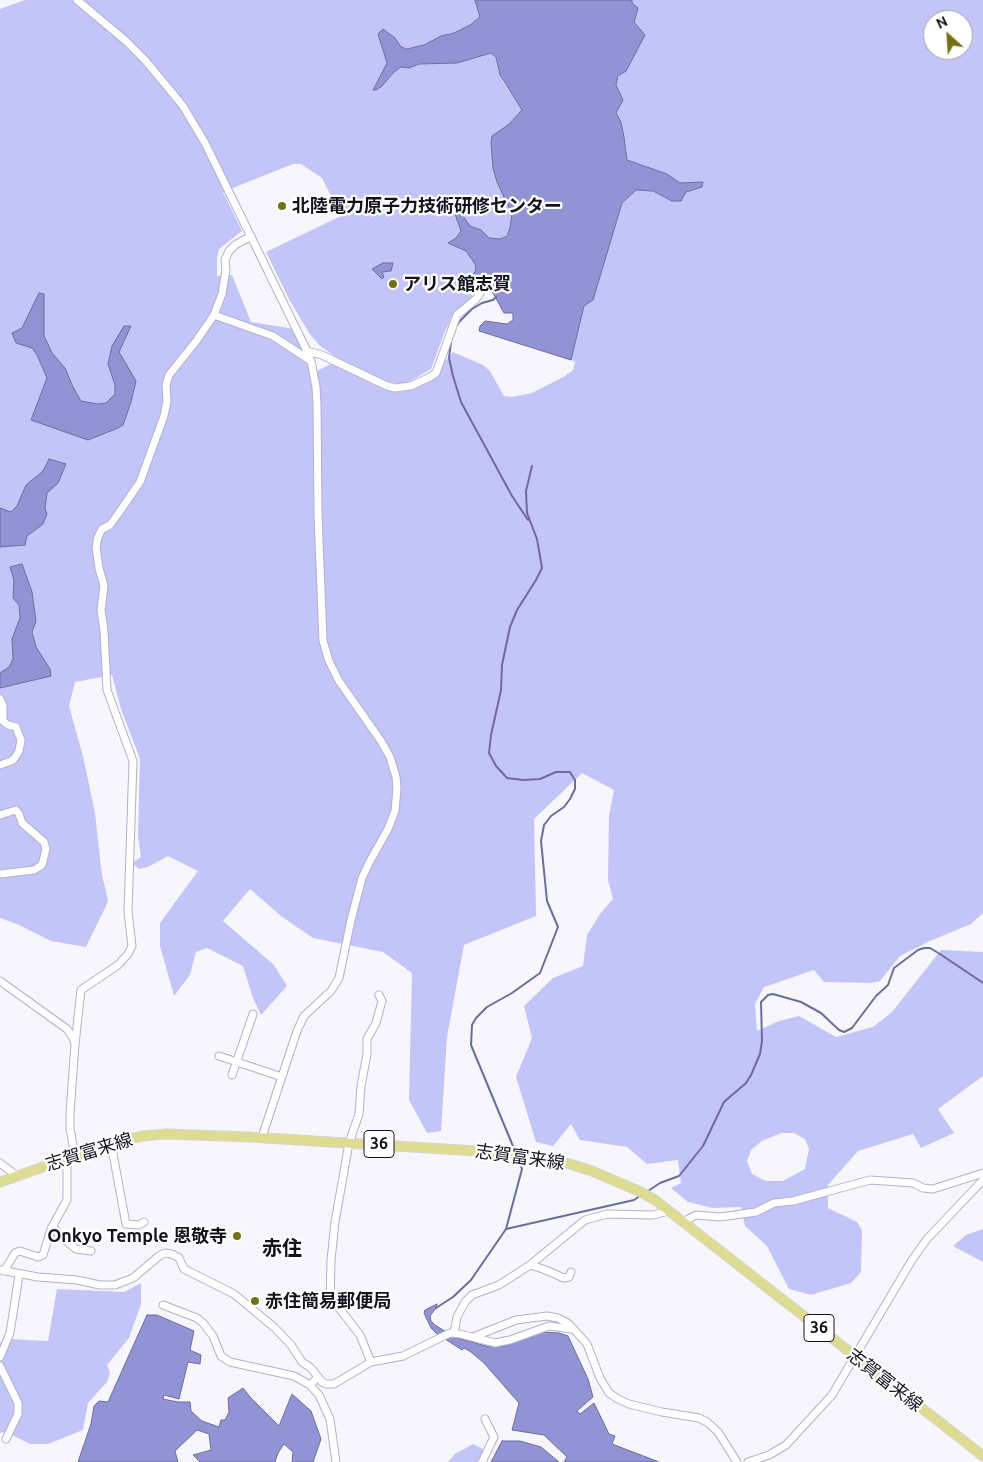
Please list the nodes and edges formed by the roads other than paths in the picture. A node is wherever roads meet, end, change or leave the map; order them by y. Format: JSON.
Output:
{"nodes":[{"id":1,"x":77,"y":0,"type":"edge"},
{"id":2,"x":251,"y":236,"type":"junction"},
{"id":3,"x":482,"y":290,"type":"dead end"},
{"id":4,"x":214,"y":315,"type":"junction"},
{"id":5,"x":307,"y":351,"type":"junction"},
{"id":6,"x":311,"y":361,"type":"junction"},
{"id":7,"x":0,"y":699,"type":"edge"},
{"id":8,"x":0,"y":765,"type":"edge"},
{"id":9,"x":0,"y":815,"type":"edge"},
{"id":10,"x":0,"y":874,"type":"edge"},
{"id":11,"x":0,"y":981,"type":"edge"},
{"id":12,"x":379,"y":994,"type":"dead end"},
{"id":13,"x":253,"y":1014,"type":"dead end"},
{"id":14,"x":75,"y":1044,"type":"junction"},
{"id":15,"x":219,"y":1056,"type":"dead end"},
{"id":16,"x":237,"y":1063,"type":"junction"},
{"id":17,"x":232,"y":1075,"type":"dead end"},
{"id":18,"x":282,"y":1077,"type":"junction"},
{"id":19,"x":262,"y":1137,"type":"junction"},
{"id":20,"x":111,"y":1142,"type":"junction"},
{"id":21,"x":349,"y":1143,"type":"junction"},
{"id":22,"x":71,"y":1156,"type":"junction"},
{"id":23,"x":0,"y":1163,"type":"edge"},
{"id":24,"x":983,"y":1173,"type":"edge"},
{"id":25,"x":17,"y":1176,"type":"junction"},
{"id":26,"x":983,"y":1180,"type":"edge"},
{"id":27,"x":0,"y":1182,"type":"edge"},
{"id":28,"x":669,"y":1211,"type":"junction"},
{"id":29,"x":144,"y":1222,"type":"dead end"},
{"id":30,"x":683,"y":1222,"type":"junction"},
{"id":31,"x":53,"y":1226,"type":"junction"},
{"id":32,"x":91,"y":1251,"type":"dead end"},
{"id":33,"x":530,"y":1265,"type":"junction"},
{"id":34,"x":2,"y":1270,"type":"edge"},
{"id":35,"x":571,"y":1272,"type":"dead end"},
{"id":36,"x":20,"y":1275,"type":"junction"},
{"id":37,"x":163,"y":1305,"type":"dead end"},
{"id":38,"x":572,"y":1328,"type":"junction"},
{"id":39,"x":452,"y":1333,"type":"junction"},
{"id":40,"x":473,"y":1337,"type":"junction"},
{"id":41,"x":854,"y":1356,"type":"junction"},
{"id":42,"x":0,"y":1357,"type":"edge"},
{"id":43,"x":370,"y":1362,"type":"junction"},
{"id":44,"x":0,"y":1366,"type":"edge"},
{"id":45,"x":317,"y":1378,"type":"junction"},
{"id":46,"x":310,"y":1385,"type":"junction"},
{"id":47,"x":485,"y":1419,"type":"dead end"},
{"id":48,"x":6,"y":1439,"type":"dead end"},
{"id":49,"x":983,"y":1456,"type":"edge"},
{"id":50,"x":336,"y":1462,"type":"edge"},
{"id":51,"x":482,"y":1462,"type":"edge"},
{"id":52,"x":737,"y":1462,"type":"edge"},
{"id":53,"x":748,"y":1462,"type":"edge"}],
"edges":[{"from":1,"to":2,"type":"street"},
{"from":2,"to":4,"type":"street"},
{"from":2,"to":5,"type":"street"},
{"from":3,"to":5,"type":"street"},
{"from":4,"to":6,"type":"street"},
{"from":4,"to":14,"type":"street"},
{"from":5,"to":6,"type":"street"},
{"from":6,"to":18,"type":"street"},
{"from":7,"to":8,"type":"street"},
{"from":9,"to":10,"type":"street"},
{"from":11,"to":14,"type":"street"},
{"from":12,"to":21,"type":"street"},
{"from":13,"to":16,"type":"street"},
{"from":14,"to":22,"type":"street"},
{"from":15,"to":16,"type":"street"},
{"from":16,"to":17,"type":"street"},
{"from":16,"to":18,"type":"street"},
{"from":18,"to":19,"type":"street"},
{"from":19,"to":20,"type":"main road","name":"志賀富来線","number":"36"},
{"from":19,"to":21,"type":"main road","name":"志賀富来線","number":"36"},
{"from":20,"to":22,"type":"main road","name":"志賀富来線","number":"36"},
{"from":20,"to":29,"type":"street"},
{"from":21,"to":28,"type":"main road","name":"志賀富来線","number":"36"},
{"from":21,"to":43,"type":"street"},
{"from":22,"to":25,"type":"main road","name":"志賀富来線","number":"36"},
{"from":22,"to":31,"type":"street"},
{"from":23,"to":25,"type":"street"},
{"from":24,"to":30,"type":"street"},
{"from":25,"to":27,"type":"main road","name":"志賀富来線","number":"36"},
{"from":26,"to":41,"type":"street"},
{"from":28,"to":30,"type":"main road","name":"志賀富来線","number":"36"},
{"from":28,"to":33,"type":"street"},
{"from":30,"to":41,"type":"main road","name":"志賀富来線","number":"36"},
{"from":31,"to":32,"type":"street"},
{"from":31,"to":34,"type":"street"},
{"from":33,"to":35,"type":"street"},
{"from":33,"to":39,"type":"street"},
{"from":34,"to":36,"type":"street"},
{"from":36,"to":42,"type":"street"},
{"from":36,"to":45,"type":"street"},
{"from":37,"to":46,"type":"street"},
{"from":38,"to":40,"type":"street"},
{"from":38,"to":40,"type":"street"},
{"from":38,"to":52,"type":"street"},
{"from":39,"to":40,"type":"street"},
{"from":39,"to":43,"type":"street"},
{"from":41,"to":49,"type":"main road","name":"志賀富来線","number":"36"},
{"from":41,"to":53,"type":"street"},
{"from":43,"to":45,"type":"street"},
{"from":44,"to":48,"type":"street"},
{"from":45,"to":46,"type":"street"},
{"from":46,"to":50,"type":"street"},
{"from":47,"to":51,"type":"street"}]}
